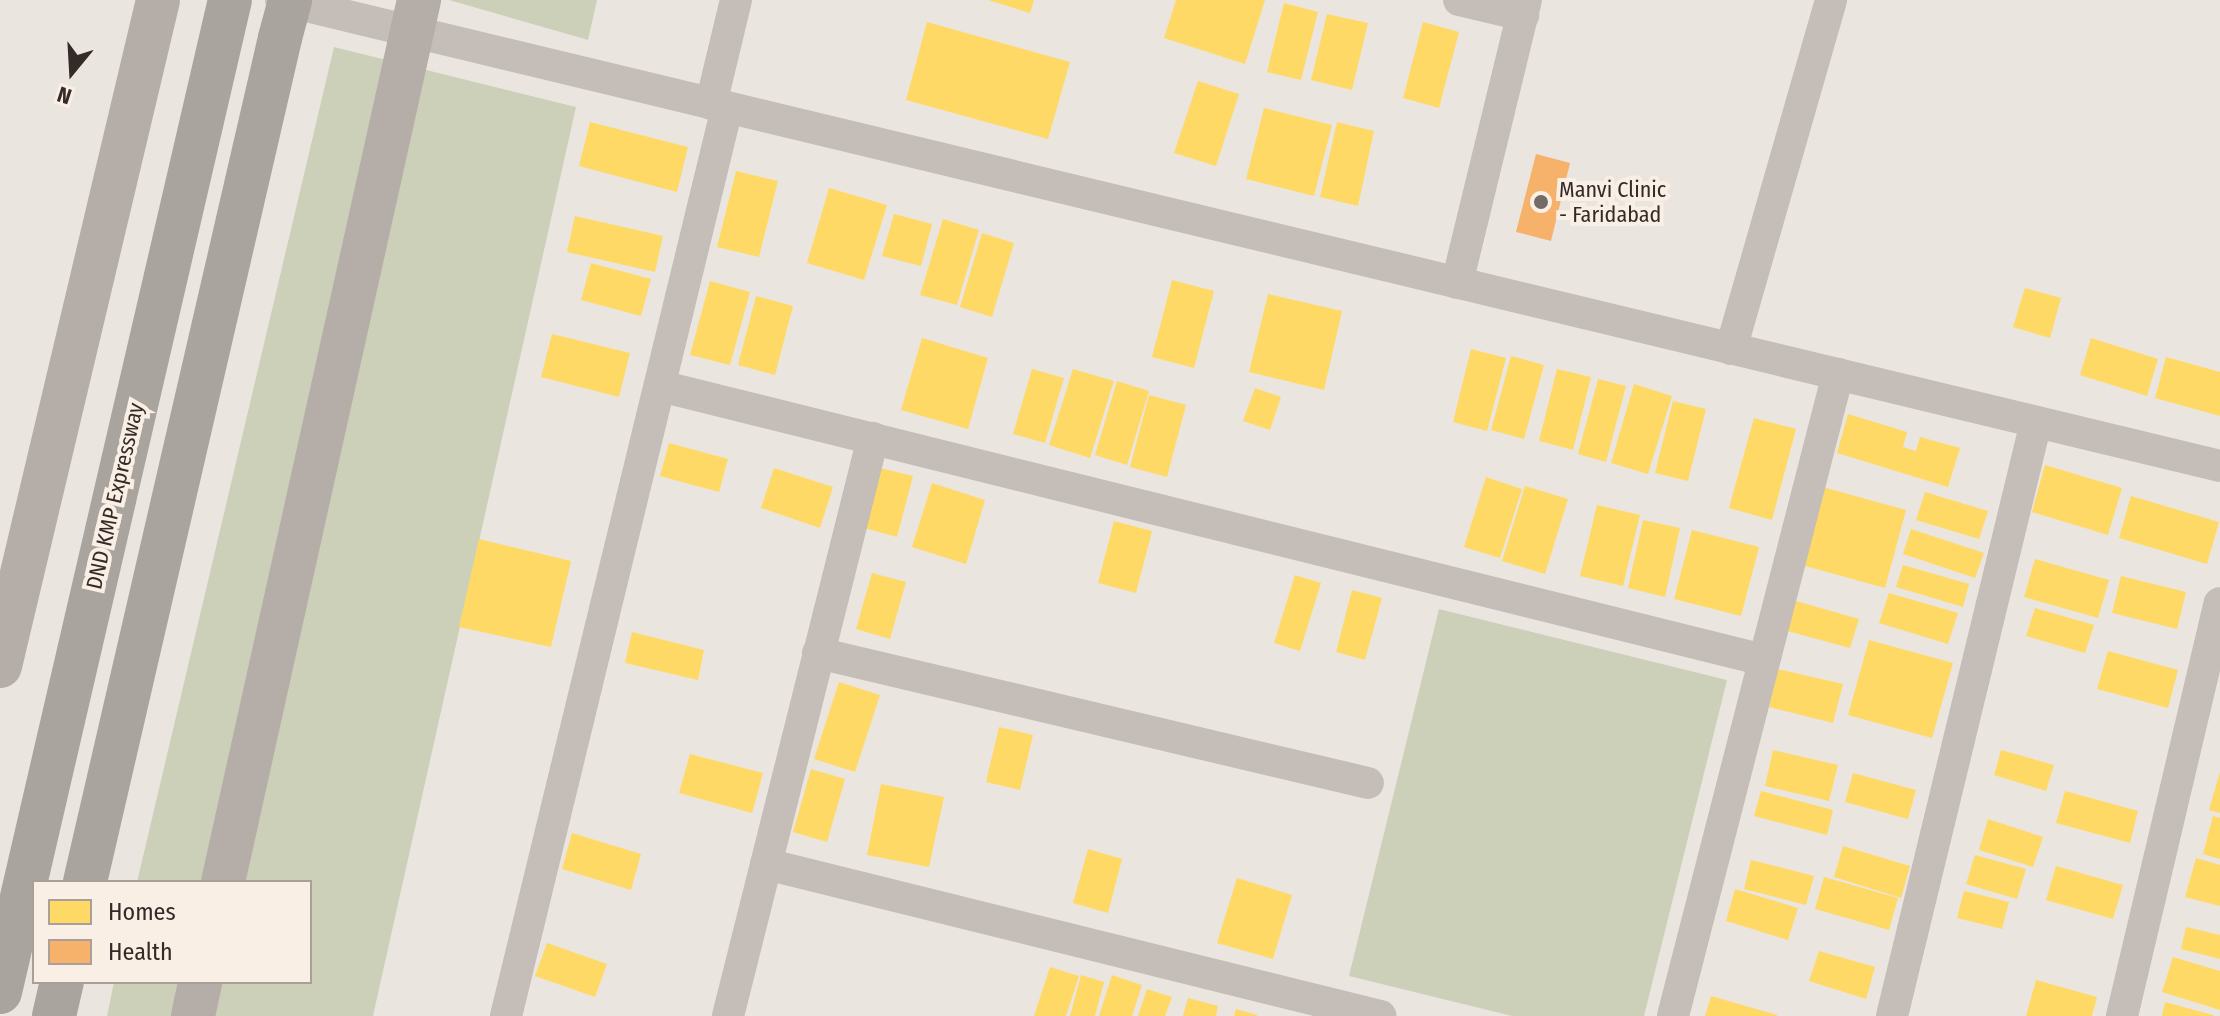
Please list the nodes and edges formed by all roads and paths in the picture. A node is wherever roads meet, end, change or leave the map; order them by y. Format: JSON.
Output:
{"nodes":[{"id":1,"x":158,"y":0,"type":"edge"},
{"id":2,"x":736,"y":0,"type":"edge"},
{"id":3,"x":1459,"y":0,"type":"edge"},
{"id":4,"x":1831,"y":0,"type":"edge"},
{"id":5,"x":1524,"y":7,"type":"edge"},
{"id":6,"x":284,"y":13,"type":"edge"},
{"id":7,"x":416,"y":15,"type":"edge"},
{"id":8,"x":226,"y":18,"type":"edge"},
{"id":9,"x":719,"y":106,"type":"junction"},
{"id":10,"x":1457,"y":283,"type":"junction"},
{"id":11,"x":1731,"y":349,"type":"junction"},
{"id":12,"x":1838,"y":374,"type":"junction"},
{"id":13,"x":660,"y":386,"type":"junction"},
{"id":14,"x":2036,"y":422,"type":"junction"},
{"id":15,"x":873,"y":438,"type":"junction"},
{"id":16,"x":2220,"y":466,"type":"edge"},
{"id":17,"x":2220,"y":603,"type":"edge"},
{"id":18,"x":818,"y":653,"type":"junction"},
{"id":19,"x":1764,"y":660,"type":"junction"},
{"id":20,"x":0,"y":666,"type":"edge"},
{"id":21,"x":1368,"y":783,"type":"dead end"},
{"id":22,"x":766,"y":864,"type":"junction"},
{"id":23,"x":85,"y":880,"type":"edge"},
{"id":24,"x":223,"y":880,"type":"edge"},
{"id":25,"x":62,"y":984,"type":"edge"},
{"id":26,"x":200,"y":984,"type":"edge"},
{"id":27,"x":0,"y":992,"type":"edge"},
{"id":28,"x":54,"y":1016,"type":"edge"},
{"id":29,"x":193,"y":1016,"type":"edge"},
{"id":30,"x":506,"y":1016,"type":"edge"},
{"id":31,"x":728,"y":1016,"type":"edge"},
{"id":32,"x":1380,"y":1016,"type":"edge"},
{"id":33,"x":1673,"y":1016,"type":"edge"},
{"id":34,"x":1892,"y":1016,"type":"edge"},
{"id":35,"x":2122,"y":1016,"type":"edge"}],
"edges":[{"from":1,"to":20,"type":"street"},
{"from":2,"to":9,"type":"street"},
{"from":3,"to":5,"type":"street"},
{"from":4,"to":11,"type":"street"},
{"from":5,"to":10,"type":"street"},
{"from":6,"to":7,"type":"street"},
{"from":6,"to":23,"type":"highway"},
{"from":7,"to":9,"type":"street"},
{"from":7,"to":24,"type":"street"},
{"from":8,"to":27,"type":"highway","name":"DND KMP Expressway"},
{"from":9,"to":10,"type":"street"},
{"from":9,"to":13,"type":"street"},
{"from":10,"to":11,"type":"street"},
{"from":11,"to":12,"type":"street"},
{"from":12,"to":14,"type":"street"},
{"from":12,"to":19,"type":"street"},
{"from":13,"to":15,"type":"street"},
{"from":13,"to":30,"type":"street"},
{"from":14,"to":16,"type":"street"},
{"from":14,"to":34,"type":"street"},
{"from":15,"to":18,"type":"street"},
{"from":15,"to":19,"type":"street"},
{"from":17,"to":35,"type":"street"},
{"from":18,"to":21,"type":"street"},
{"from":18,"to":22,"type":"street"},
{"from":19,"to":33,"type":"street"},
{"from":22,"to":31,"type":"street"},
{"from":22,"to":32,"type":"street"},
{"from":25,"to":28,"type":"highway"},
{"from":26,"to":29,"type":"street"}]}
